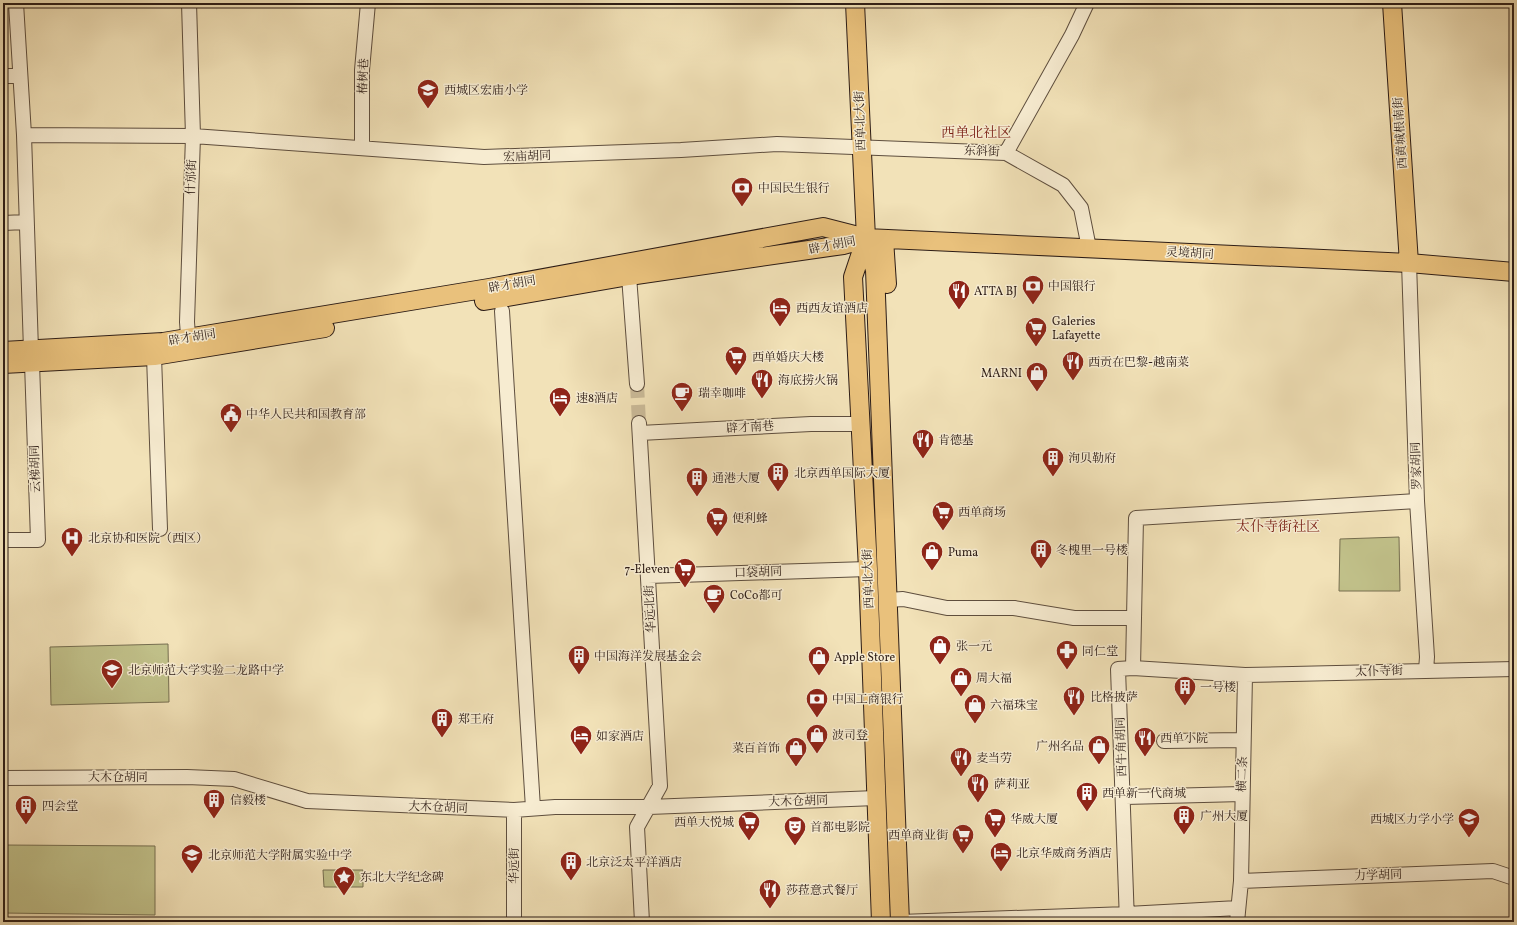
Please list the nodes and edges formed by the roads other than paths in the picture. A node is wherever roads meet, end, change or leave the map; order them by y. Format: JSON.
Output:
{"nodes":[{"id":1,"x":16,"y":3,"type":"edge"},
{"id":2,"x":188,"y":3,"type":"edge"},
{"id":3,"x":368,"y":3,"type":"edge"},
{"id":4,"x":855,"y":3,"type":"edge"},
{"id":5,"x":1086,"y":3,"type":"edge"},
{"id":6,"x":1392,"y":3,"type":"edge"},
{"id":7,"x":3,"y":76,"type":"edge"},
{"id":8,"x":20,"y":76,"type":"junction"},
{"id":9,"x":24,"y":135,"type":"junction"},
{"id":10,"x":192,"y":136,"type":"junction"},
{"id":11,"x":861,"y":146,"type":"junction"},
{"id":12,"x":362,"y":148,"type":"junction"},
{"id":13,"x":1006,"y":153,"type":"junction"},
{"id":14,"x":26,"y":222,"type":"junction"},
{"id":15,"x":3,"y":223,"type":"edge"},
{"id":16,"x":866,"y":238,"type":"junction"},
{"id":17,"x":884,"y":239,"type":"junction"},
{"id":18,"x":1089,"y":248,"type":"junction"},
{"id":19,"x":1409,"y":263,"type":"junction"},
{"id":20,"x":1514,"y":272,"type":"edge"},
{"id":21,"x":629,"y":276,"type":"junction"},
{"id":22,"x":502,"y":311,"type":"dead end"},
{"id":23,"x":188,"y":344,"type":"junction"},
{"id":24,"x":3,"y":351,"type":"edge"},
{"id":25,"x":31,"y":356,"type":"junction"},
{"id":26,"x":154,"y":356,"type":"junction"},
{"id":27,"x":3,"y":364,"type":"edge"},
{"id":28,"x":637,"y":384,"type":"tunnel mouth"},
{"id":29,"x":880,"y":406,"type":"junction"},
{"id":30,"x":861,"y":424,"type":"junction"},
{"id":31,"x":640,"y":428,"type":"joint"},
{"id":32,"x":1417,"y":501,"type":"junction"},
{"id":33,"x":160,"y":529,"type":"dead end"},
{"id":34,"x":3,"y":540,"type":"edge"},
{"id":35,"x":868,"y":569,"type":"junction"},
{"id":36,"x":648,"y":576,"type":"junction"},
{"id":37,"x":889,"y":600,"type":"junction"},
{"id":38,"x":1133,"y":618,"type":"junction"},
{"id":39,"x":1133,"y":668,"type":"junction"},
{"id":40,"x":1514,"y":669,"type":"edge"},
{"id":41,"x":1426,"y":670,"type":"junction"},
{"id":42,"x":1245,"y":675,"type":"junction"},
{"id":43,"x":1243,"y":740,"type":"junction"},
{"id":44,"x":1164,"y":741,"type":"dead end"},
{"id":45,"x":3,"y":778,"type":"edge"},
{"id":46,"x":1242,"y":794,"type":"junction"},
{"id":47,"x":1125,"y":797,"type":"dead end"},
{"id":48,"x":876,"y":798,"type":"junction"},
{"id":49,"x":532,"y":808,"type":"junction"},
{"id":50,"x":649,"y":808,"type":"junction"},
{"id":51,"x":514,"y":810,"type":"junction"},
{"id":52,"x":1514,"y":878,"type":"edge"},
{"id":53,"x":1241,"y":881,"type":"junction"},
{"id":54,"x":1238,"y":908,"type":"junction"},
{"id":55,"x":1127,"y":918,"type":"edge"},
{"id":56,"x":514,"y":922,"type":"edge"},
{"id":57,"x":642,"y":922,"type":"edge"},
{"id":58,"x":881,"y":922,"type":"edge"},
{"id":59,"x":900,"y":922,"type":"edge"},
{"id":60,"x":1237,"y":922,"type":"edge"}],
"edges":[{"from":1,"to":8,"type":"street"},
{"from":2,"to":10,"type":"street","name":"什邡街"},
{"from":3,"to":12,"type":"street","name":"椿树巷"},
{"from":4,"to":11,"type":"main road","name":"西单北大街"},
{"from":5,"to":13,"type":"street","name":"东斜街"},
{"from":6,"to":19,"type":"main road","name":"西黄城根南街"},
{"from":7,"to":8,"type":"street"},
{"from":8,"to":9,"type":"street"},
{"from":9,"to":10,"type":"street","name":"宏庙胡同"},
{"from":9,"to":14,"type":"street"},
{"from":10,"to":12,"type":"street","name":"宏庙胡同"},
{"from":10,"to":23,"type":"street","name":"什邡街"},
{"from":11,"to":12,"type":"street","name":"宏庙胡同"},
{"from":11,"to":13,"type":"street","name":"东斜街"},
{"from":11,"to":16,"type":"main road","name":"西单北大街"},
{"from":13,"to":18,"type":"street"},
{"from":14,"to":15,"type":"street"},
{"from":14,"to":25,"type":"street"},
{"from":16,"to":17,"type":"main road","name":"灵境胡同"},
{"from":16,"to":21,"type":"main road","name":"辟才胡同"},
{"from":16,"to":23,"type":"main road","name":"辟才胡同"},
{"from":16,"to":29,"type":"main road","name":"西单北大街"},
{"from":16,"to":30,"type":"main road","name":"西单北大街"},
{"from":17,"to":18,"type":"main road","name":"灵境胡同"},
{"from":17,"to":29,"type":"main road"},
{"from":18,"to":19,"type":"main road","name":"灵境胡同"},
{"from":19,"to":20,"type":"main road","name":"灵境胡同"},
{"from":19,"to":32,"type":"street","name":"罗家胡同"},
{"from":21,"to":23,"type":"main road","name":"辟才胡同"},
{"from":21,"to":28,"type":"street"},
{"from":22,"to":49,"type":"street"},
{"from":23,"to":25,"type":"main road","name":"辟才胡同"},
{"from":23,"to":26,"type":"main road","name":"辟才胡同"},
{"from":24,"to":25,"type":"main road","name":"辟才胡同"},
{"from":25,"to":26,"type":"main road","name":"辟才胡同"},
{"from":25,"to":27,"type":"main road","name":"辟才胡同"},
{"from":25,"to":34,"type":"street","name":"云梯胡同"},
{"from":26,"to":33,"type":"street"},
{"from":29,"to":37,"type":"main road","name":"西单北大街"},
{"from":30,"to":31,"type":"street","name":"辟才南巷"},
{"from":30,"to":35,"type":"main road","name":"西单北大街"},
{"from":31,"to":36,"type":"street","name":"华远北街"},
{"from":32,"to":38,"type":"street"},
{"from":32,"to":41,"type":"street","name":"罗家胡同"},
{"from":35,"to":36,"type":"street","name":"口袋胡同"},
{"from":35,"to":48,"type":"main road","name":"西单北大街"},
{"from":36,"to":50,"type":"street","name":"华远北街"},
{"from":37,"to":38,"type":"street"},
{"from":37,"to":59,"type":"main road","name":"西单北大街"},
{"from":38,"to":39,"type":"street"},
{"from":39,"to":42,"type":"street","name":"太仆寺街"},
{"from":39,"to":55,"type":"street","name":"西牛角胡同"},
{"from":40,"to":41,"type":"street","name":"太仆寺街"},
{"from":41,"to":42,"type":"street","name":"太仆寺街"},
{"from":42,"to":43,"type":"street","name":"横二条"},
{"from":43,"to":44,"type":"street"},
{"from":43,"to":46,"type":"street","name":"横二条"},
{"from":45,"to":51,"type":"street","name":"大木仓胡同"},
{"from":46,"to":47,"type":"street"},
{"from":46,"to":53,"type":"street","name":"横二条"},
{"from":48,"to":50,"type":"street","name":"大木仓胡同"},
{"from":48,"to":58,"type":"main road","name":"西单北大街"},
{"from":49,"to":50,"type":"street","name":"大木仓胡同"},
{"from":49,"to":51,"type":"street","name":"大木仓胡同"},
{"from":50,"to":57,"type":"street","name":"华远北街"},
{"from":51,"to":56,"type":"street","name":"华远街"},
{"from":52,"to":53,"type":"street","name":"力学胡同"},
{"from":53,"to":54,"type":"street","name":"横二条"},
{"from":54,"to":55,"type":"street"},
{"from":54,"to":60,"type":"street","name":"横二条"},
{"from":55,"to":59,"type":"street"}]}
